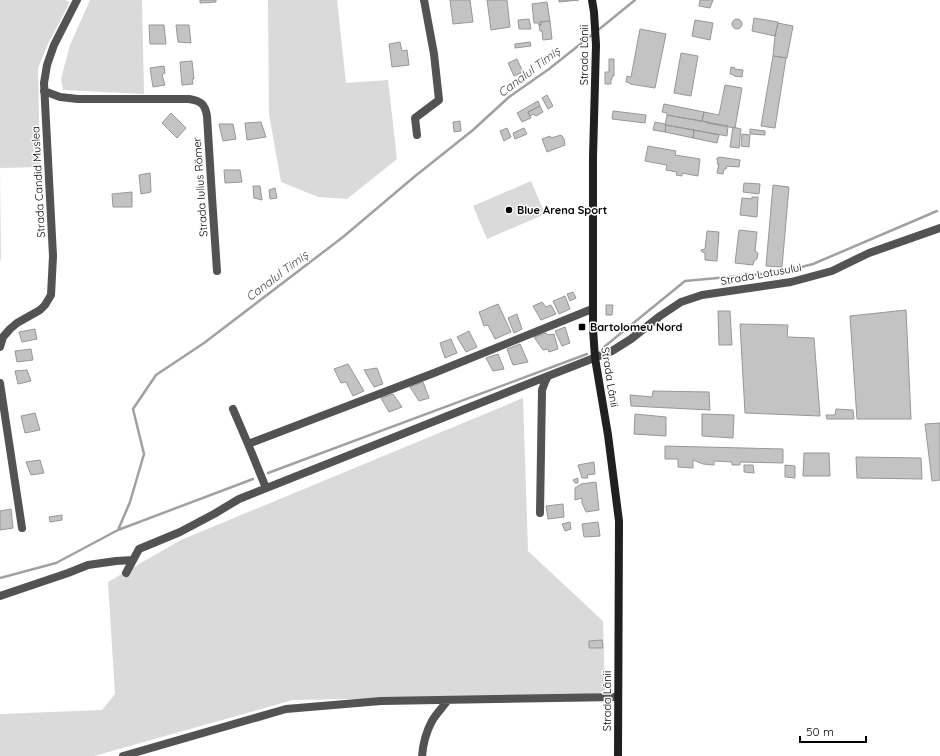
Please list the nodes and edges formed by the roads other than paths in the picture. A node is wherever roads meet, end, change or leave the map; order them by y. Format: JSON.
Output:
{"nodes":[{"id":1,"x":77,"y":0,"type":"edge"},
{"id":2,"x":424,"y":0,"type":"edge"},
{"id":3,"x":592,"y":0,"type":"edge"},
{"id":4,"x":44,"y":91,"type":"junction"},
{"id":5,"x":417,"y":135,"type":"dead end"},
{"id":6,"x":940,"y":228,"type":"edge"},
{"id":7,"x":217,"y":271,"type":"dead end"},
{"id":8,"x":592,"y":309,"type":"junction"},
{"id":9,"x":0,"y":347,"type":"edge"},
{"id":10,"x":595,"y":358,"type":"junction"},
{"id":11,"x":548,"y":376,"type":"junction"},
{"id":12,"x":0,"y":383,"type":"edge"},
{"id":13,"x":233,"y":409,"type":"dead end"},
{"id":14,"x":248,"y":444,"type":"junction"},
{"id":15,"x":266,"y":488,"type":"junction"},
{"id":16,"x":540,"y":513,"type":"dead end"},
{"id":17,"x":22,"y":528,"type":"dead end"},
{"id":18,"x":133,"y":560,"type":"junction"},
{"id":19,"x":126,"y":573,"type":"dead end"},
{"id":20,"x":0,"y":596,"type":"edge"},
{"id":21,"x":618,"y":697,"type":"junction"},
{"id":22,"x":448,"y":700,"type":"junction"},
{"id":23,"x":123,"y":756,"type":"edge"},
{"id":24,"x":422,"y":756,"type":"edge"},
{"id":25,"x":618,"y":756,"type":"edge"}],
"edges":[{"from":1,"to":4,"type":"street","name":"Strada Candid Muslea"},
{"from":2,"to":5,"type":"street"},
{"from":3,"to":8,"type":"main road","name":"Strada Lânii"},
{"from":4,"to":7,"type":"street","name":"Strada Iulius Römer"},
{"from":4,"to":9,"type":"street","name":"Strada Candid Muslea"},
{"from":6,"to":10,"type":"street","name":"Strada Lotusului"},
{"from":8,"to":10,"type":"main road","name":"Strada Lânii"},
{"from":8,"to":14,"type":"street"},
{"from":10,"to":11,"type":"street","name":"Strada Lotusului"},
{"from":10,"to":21,"type":"main road","name":"Strada Lânii"},
{"from":11,"to":15,"type":"street","name":"Strada Lotusului"},
{"from":11,"to":16,"type":"street"},
{"from":12,"to":17,"type":"street"},
{"from":13,"to":14,"type":"street"},
{"from":14,"to":15,"type":"street"},
{"from":15,"to":18,"type":"street","name":"Strada Lotusului"},
{"from":18,"to":19,"type":"street","name":"Strada Lotusului"},
{"from":18,"to":20,"type":"street"},
{"from":21,"to":22,"type":"street"},
{"from":21,"to":25,"type":"main road","name":"Strada Lânii"},
{"from":22,"to":23,"type":"street"},
{"from":22,"to":24,"type":"street"}]}
